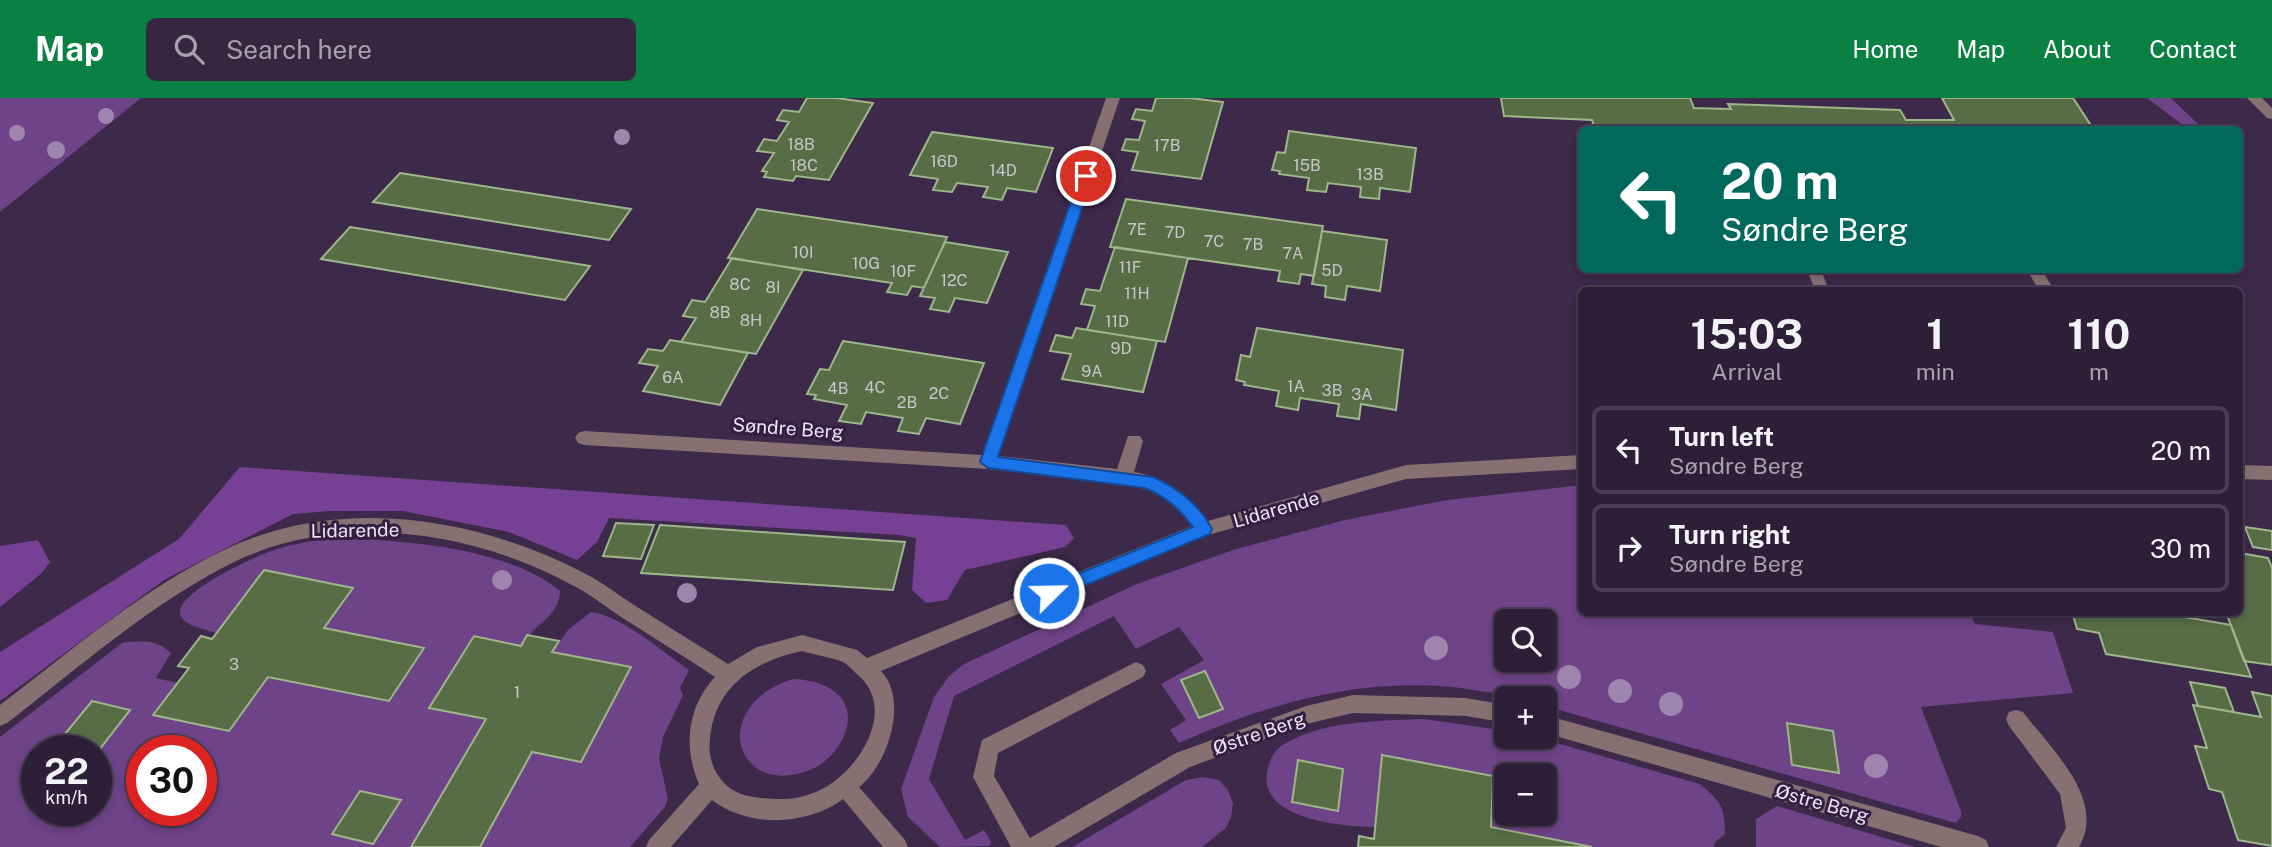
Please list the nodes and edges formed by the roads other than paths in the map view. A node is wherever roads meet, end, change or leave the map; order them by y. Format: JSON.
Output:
{"nodes":[{"id":1,"x":1113,"y":98,"type":"edge"},
{"id":2,"x":2254,"y":98,"type":"edge"},
{"id":3,"x":2272,"y":115,"type":"edge"},
{"id":4,"x":584,"y":438,"type":"dead end"},
{"id":5,"x":1134,"y":441,"type":"dead end"},
{"id":6,"x":988,"y":462,"type":"junction"},
{"id":7,"x":1578,"y":462,"type":"edge"},
{"id":8,"x":2243,"y":472,"type":"edge"},
{"id":9,"x":2272,"y":473,"type":"edge"},
{"id":10,"x":1124,"y":477,"type":"junction"},
{"id":11,"x":1204,"y":529,"type":"junction"},
{"id":12,"x":868,"y":667,"type":"junction"},
{"id":13,"x":1136,"y":671,"type":"dead end"},
{"id":14,"x":729,"y":675,"type":"junction"},
{"id":15,"x":1494,"y":711,"type":"edge"},
{"id":16,"x":0,"y":717,"type":"edge"},
{"id":17,"x":2016,"y":719,"type":"dead end"},
{"id":18,"x":1557,"y":727,"type":"edge"},
{"id":19,"x":712,"y":786,"type":"junction"},
{"id":20,"x":847,"y":788,"type":"junction"},
{"id":21,"x":657,"y":847,"type":"edge"},
{"id":22,"x":897,"y":847,"type":"edge"},
{"id":23,"x":1023,"y":847,"type":"edge"},
{"id":24,"x":1034,"y":847,"type":"edge"},
{"id":25,"x":1978,"y":847,"type":"edge"},
{"id":26,"x":2067,"y":847,"type":"edge"}],
"edges":[{"from":1,"to":6,"type":"street"},
{"from":2,"to":3,"type":"street"},
{"from":4,"to":6,"type":"street","name":"Søndre Berg"},
{"from":5,"to":10,"type":"street"},
{"from":6,"to":10,"type":"street","name":"Søndre Berg"},
{"from":7,"to":11,"type":"street","name":"Lidarende"},
{"from":8,"to":9,"type":"street"},
{"from":10,"to":11,"type":"street","name":"Søndre Berg"},
{"from":11,"to":12,"type":"street","name":"Lidarende"},
{"from":12,"to":14,"type":"street"},
{"from":12,"to":20,"type":"street"},
{"from":13,"to":23,"type":"street"},
{"from":14,"to":16,"type":"street","name":"Lidarende"},
{"from":14,"to":19,"type":"street"},
{"from":15,"to":24,"type":"street","name":"Østre Berg"},
{"from":17,"to":26,"type":"street"},
{"from":18,"to":25,"type":"street","name":"Østre Berg"},
{"from":19,"to":20,"type":"street"},
{"from":19,"to":21,"type":"street"},
{"from":20,"to":22,"type":"street"}]}
